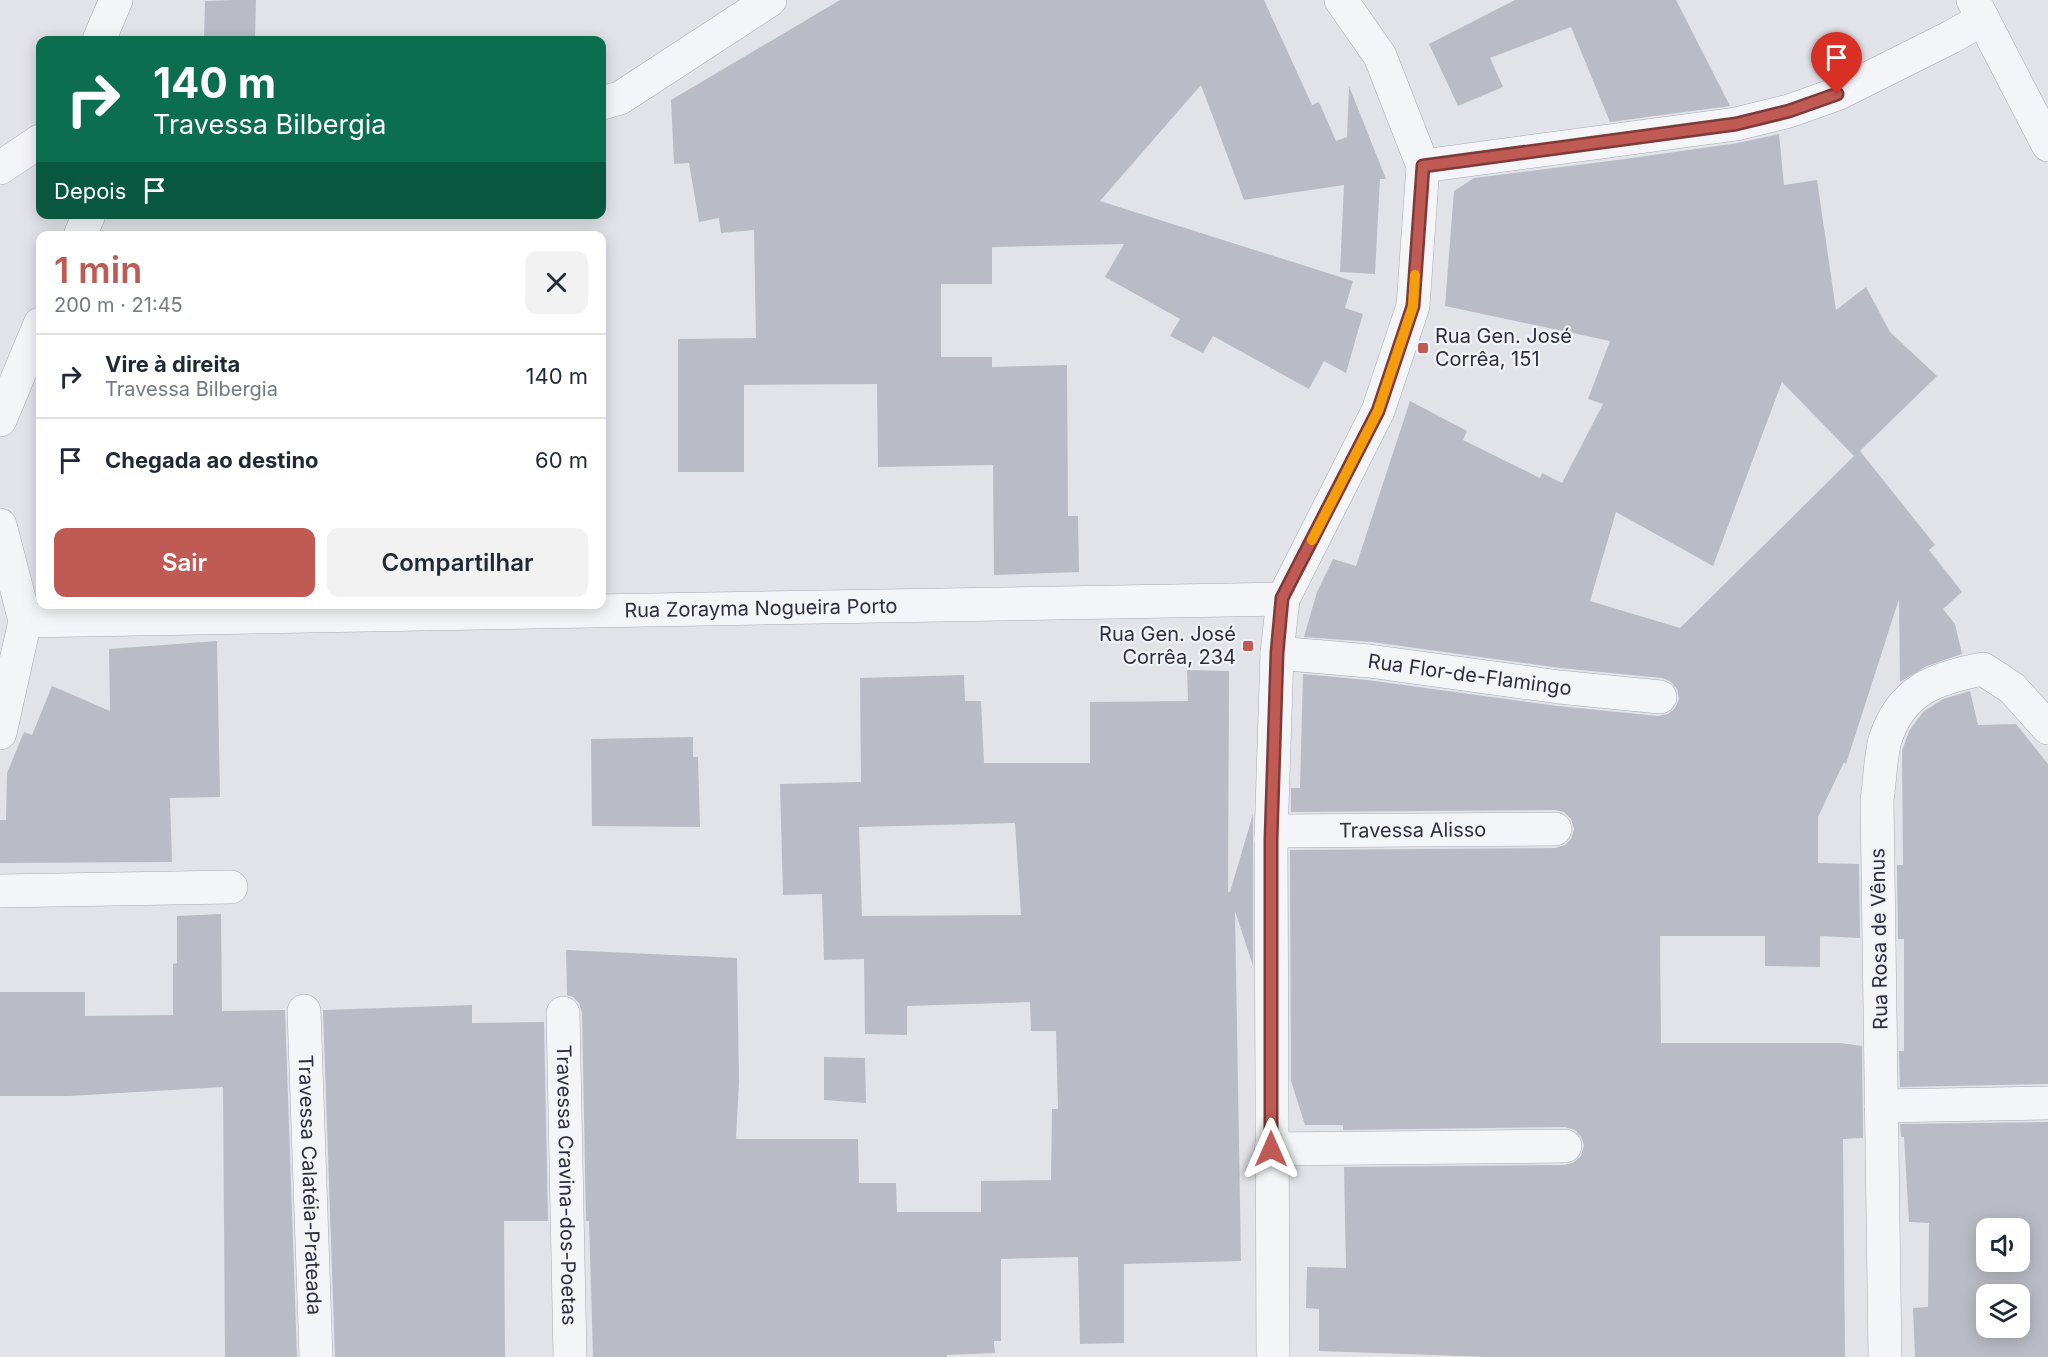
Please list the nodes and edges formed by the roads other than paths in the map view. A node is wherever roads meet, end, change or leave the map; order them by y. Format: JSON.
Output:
{"nodes":[{"id":1,"x":116,"y":0,"type":"edge"},
{"id":2,"x":770,"y":0,"type":"edge"},
{"id":3,"x":1341,"y":0,"type":"edge"},
{"id":4,"x":1978,"y":10,"type":"edge"},
{"id":5,"x":101,"y":36,"type":"edge"},
{"id":6,"x":606,"y":102,"type":"edge"},
{"id":7,"x":2045,"y":131,"type":"edge"},
{"id":8,"x":36,"y":144,"type":"edge"},
{"id":9,"x":1423,"y":166,"type":"junction"},
{"id":10,"x":0,"y":168,"type":"edge"},
{"id":11,"x":36,"y":334,"type":"edge"},
{"id":12,"x":0,"y":420,"type":"edge"},
{"id":13,"x":0,"y":525,"type":"edge"},
{"id":14,"x":1282,"y":598,"type":"junction"},
{"id":15,"x":25,"y":621,"type":"junction"},
{"id":16,"x":1277,"y":653,"type":"junction"},
{"id":17,"x":1660,"y":697,"type":"dead end"},
{"id":18,"x":2048,"y":728,"type":"edge"},
{"id":19,"x":0,"y":733,"type":"edge"},
{"id":20,"x":1555,"y":829,"type":"dead end"},
{"id":21,"x":1271,"y":839,"type":"junction"},
{"id":22,"x":231,"y":887,"type":"dead end"},
{"id":23,"x":0,"y":891,"type":"edge"},
{"id":24,"x":304,"y":1011,"type":"dead end"},
{"id":25,"x":563,"y":1013,"type":"dead end"},
{"id":26,"x":2048,"y":1103,"type":"edge"},
{"id":27,"x":1881,"y":1106,"type":"junction"},
{"id":28,"x":1565,"y":1146,"type":"dead end"},
{"id":29,"x":1271,"y":1149,"type":"junction"},
{"id":30,"x":316,"y":1357,"type":"edge"},
{"id":31,"x":570,"y":1357,"type":"edge"},
{"id":32,"x":1273,"y":1357,"type":"edge"},
{"id":33,"x":1885,"y":1357,"type":"edge"}],
"edges":[{"from":1,"to":5,"type":"street"},
{"from":2,"to":6,"type":"street"},
{"from":3,"to":9,"type":"street"},
{"from":4,"to":7,"type":"street"},
{"from":4,"to":9,"type":"street"},
{"from":8,"to":10,"type":"street"},
{"from":9,"to":14,"type":"street"},
{"from":11,"to":12,"type":"street"},
{"from":13,"to":15,"type":"street"},
{"from":14,"to":15,"type":"street","name":"Rua Zorayma Nogueira Porto"},
{"from":14,"to":16,"type":"street"},
{"from":15,"to":19,"type":"street"},
{"from":16,"to":17,"type":"street","name":"Rua Flor-de-Flamingo"},
{"from":16,"to":21,"type":"street"},
{"from":18,"to":27,"type":"street","name":"Rua Rosa de Vênus"},
{"from":20,"to":21,"type":"street","name":"Travessa Alisso"},
{"from":21,"to":29,"type":"street"},
{"from":22,"to":23,"type":"street"},
{"from":24,"to":30,"type":"street","name":"Travessa Calatéia-Prateada"},
{"from":25,"to":31,"type":"street","name":"Travessa Cravina-dos-Poetas"},
{"from":26,"to":27,"type":"street"},
{"from":27,"to":33,"type":"street","name":"Rua Rosa de Vênus"},
{"from":28,"to":29,"type":"street"},
{"from":29,"to":32,"type":"street"}]}
